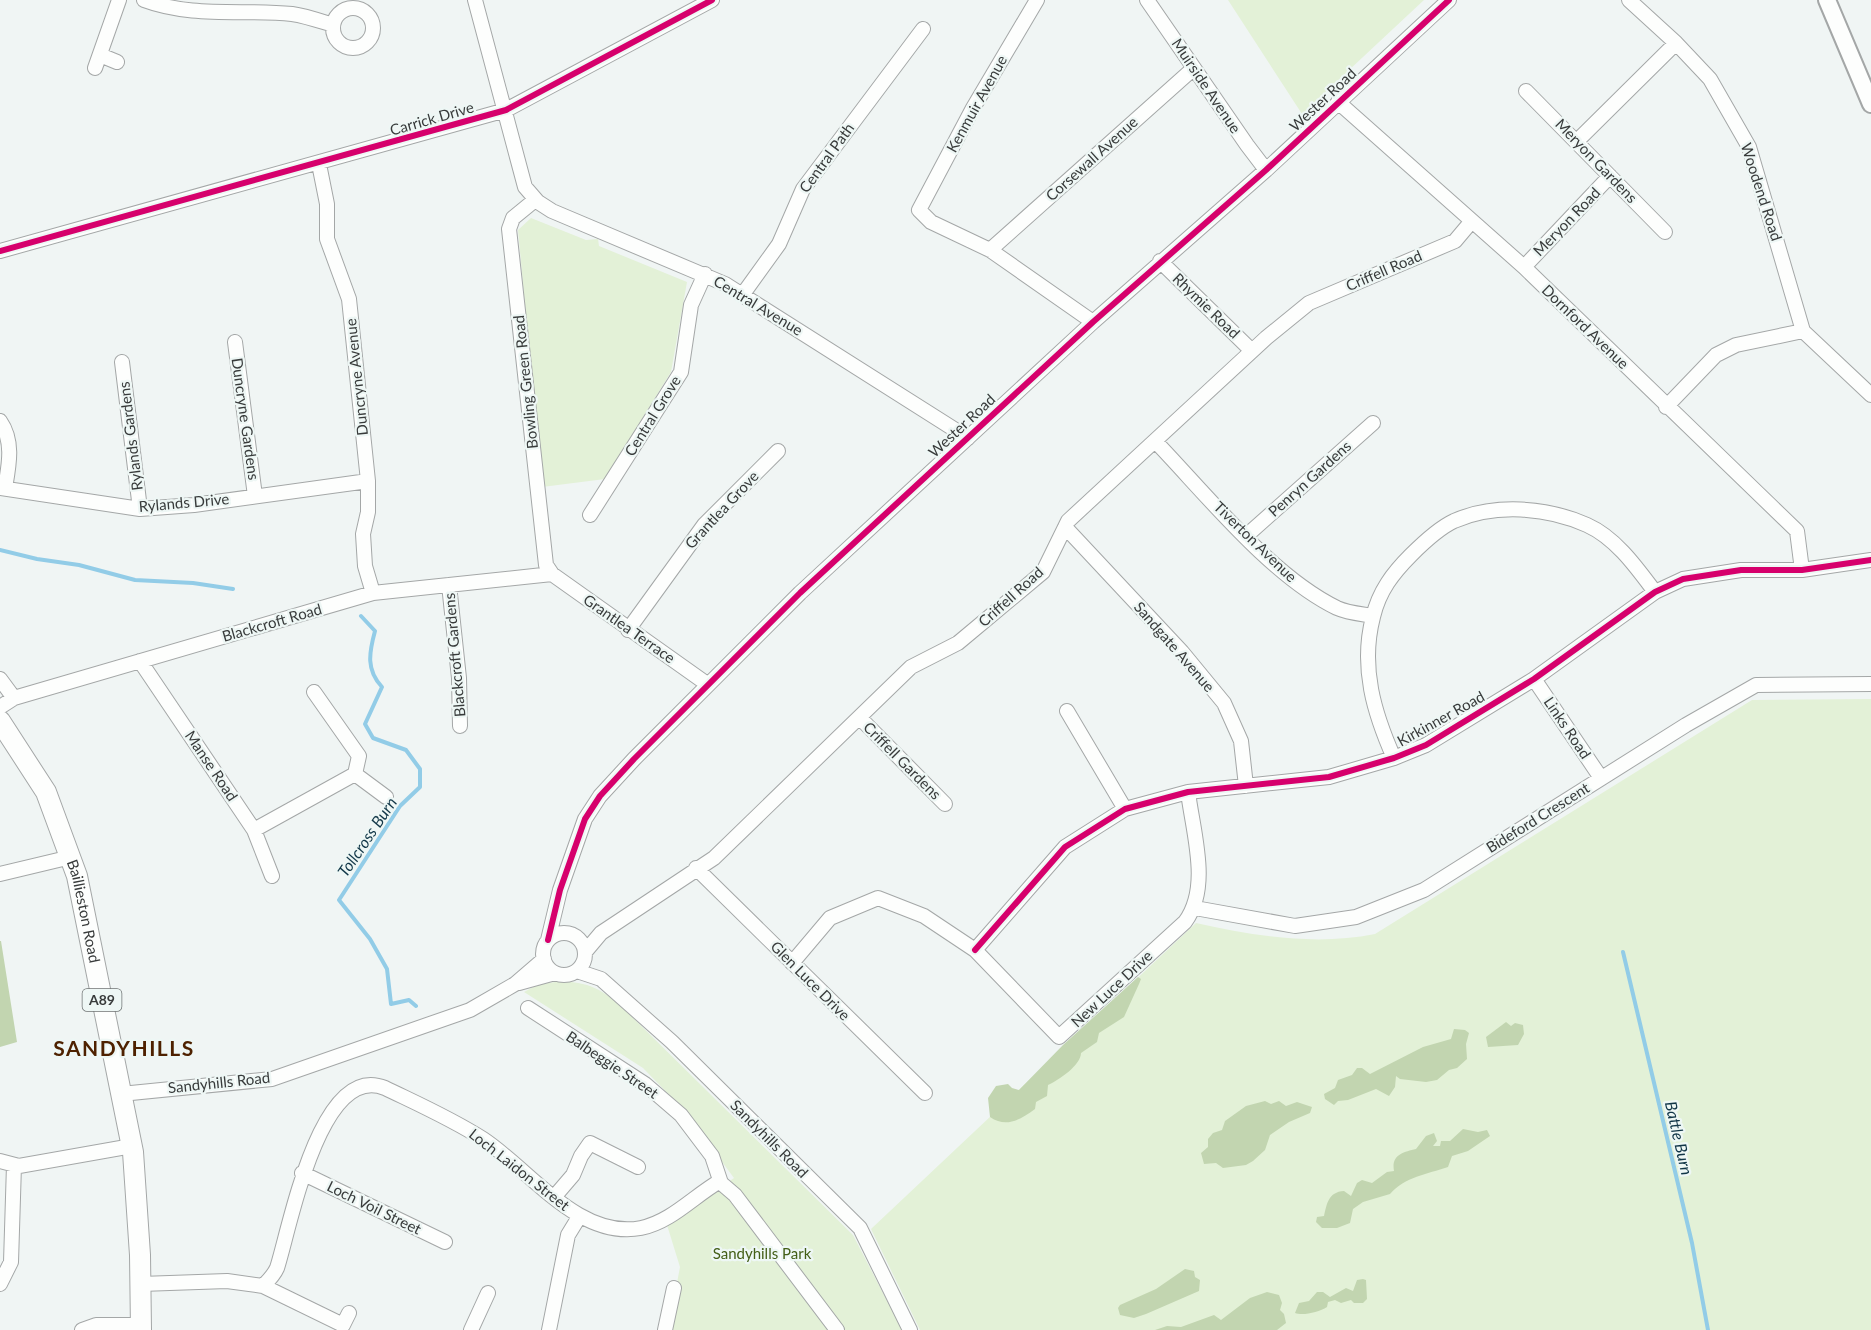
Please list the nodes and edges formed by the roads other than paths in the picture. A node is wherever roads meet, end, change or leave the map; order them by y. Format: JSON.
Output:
{"nodes":[{"id":1,"x":119,"y":0,"type":"edge"},
{"id":2,"x":144,"y":0,"type":"edge"},
{"id":3,"x":475,"y":0,"type":"edge"},
{"id":4,"x":712,"y":0,"type":"edge"},
{"id":5,"x":1037,"y":0,"type":"edge"},
{"id":6,"x":1148,"y":0,"type":"edge"},
{"id":7,"x":1449,"y":0,"type":"edge"},
{"id":8,"x":1629,"y":0,"type":"edge"},
{"id":9,"x":1827,"y":0,"type":"edge"},
{"id":10,"x":333,"y":25,"type":"dead end"},
{"id":11,"x":923,"y":29,"type":"dead end"},
{"id":12,"x":1676,"y":43,"type":"junction"},
{"id":13,"x":117,"y":62,"type":"dead end"},
{"id":14,"x":1194,"y":68,"type":"junction"},
{"id":15,"x":1527,"y":91,"type":"dead end"},
{"id":16,"x":1338,"y":102,"type":"junction"},
{"id":17,"x":1871,"y":104,"type":"edge"},
{"id":18,"x":506,"y":110,"type":"junction"},
{"id":19,"x":1576,"y":142,"type":"junction"},
{"id":20,"x":319,"y":164,"type":"junction"},
{"id":21,"x":1266,"y":170,"type":"junction"},
{"id":22,"x":1610,"y":176,"type":"junction"},
{"id":23,"x":535,"y":200,"type":"junction"},
{"id":24,"x":1471,"y":222,"type":"junction"},
{"id":25,"x":1665,"y":232,"type":"dead end"},
{"id":26,"x":990,"y":250,"type":"junction"},
{"id":27,"x":0,"y":251,"type":"edge"},
{"id":28,"x":1160,"y":261,"type":"junction"},
{"id":29,"x":1524,"y":267,"type":"junction"},
{"id":30,"x":705,"y":274,"type":"junction"},
{"id":31,"x":743,"y":294,"type":"junction"},
{"id":32,"x":1093,"y":322,"type":"junction"},
{"id":33,"x":1803,"y":331,"type":"junction"},
{"id":34,"x":235,"y":342,"type":"dead end"},
{"id":35,"x":1252,"y":351,"type":"junction"},
{"id":36,"x":122,"y":362,"type":"dead end"},
{"id":37,"x":1871,"y":395,"type":"edge"},
{"id":38,"x":1666,"y":406,"type":"junction"},
{"id":39,"x":0,"y":421,"type":"edge"},
{"id":40,"x":1373,"y":423,"type":"dead end"},
{"id":41,"x":968,"y":438,"type":"junction"},
{"id":42,"x":1155,"y":441,"type":"junction"},
{"id":43,"x":778,"y":451,"type":"dead end"},
{"id":44,"x":368,"y":481,"type":"junction"},
{"id":45,"x":2,"y":488,"type":"edge"},
{"id":46,"x":255,"y":496,"type":"junction"},
{"id":47,"x":140,"y":509,"type":"junction"},
{"id":48,"x":590,"y":515,"type":"dead end"},
{"id":49,"x":1065,"y":527,"type":"junction"},
{"id":50,"x":1246,"y":536,"type":"junction"},
{"id":51,"x":1871,"y":560,"type":"edge"},
{"id":52,"x":1802,"y":570,"type":"junction"},
{"id":53,"x":552,"y":574,"type":"junction"},
{"id":54,"x":449,"y":585,"type":"junction"},
{"id":55,"x":1655,"y":592,"type":"junction"},
{"id":56,"x":373,"y":593,"type":"junction"},
{"id":57,"x":1373,"y":616,"type":"junction"},
{"id":58,"x":628,"y":630,"type":"junction"},
{"id":59,"x":140,"y":661,"type":"junction"},
{"id":60,"x":0,"y":679,"type":"edge"},
{"id":61,"x":1534,"y":679,"type":"junction"},
{"id":62,"x":707,"y":684,"type":"junction"},
{"id":63,"x":1871,"y":684,"type":"edge"},
{"id":64,"x":314,"y":692,"type":"dead end"},
{"id":65,"x":14,"y":698,"type":"junction"},
{"id":66,"x":0,"y":707,"type":"edge"},
{"id":67,"x":1067,"y":711,"type":"dead end"},
{"id":68,"x":860,"y":718,"type":"junction"},
{"id":69,"x":0,"y":721,"type":"edge"},
{"id":70,"x":460,"y":726,"type":"dead end"},
{"id":71,"x":1394,"y":758,"type":"junction"},
{"id":72,"x":355,"y":774,"type":"junction"},
{"id":73,"x":1601,"y":778,"type":"junction"},
{"id":74,"x":1246,"y":786,"type":"junction"},
{"id":75,"x":1188,"y":792,"type":"junction"},
{"id":76,"x":386,"y":797,"type":"dead end"},
{"id":77,"x":945,"y":804,"type":"dead end"},
{"id":78,"x":1125,"y":809,"type":"junction"},
{"id":79,"x":254,"y":830,"type":"junction"},
{"id":80,"x":71,"y":857,"type":"junction"},
{"id":81,"x":696,"y":868,"type":"junction"},
{"id":82,"x":0,"y":874,"type":"edge"},
{"id":83,"x":272,"y":876,"type":"dead end"},
{"id":84,"x":1195,"y":908,"type":"junction"},
{"id":85,"x":554,"y":916,"type":"junction"},
{"id":86,"x":561,"y":933,"type":"junction"},
{"id":87,"x":601,"y":933,"type":"junction"},
{"id":88,"x":578,"y":938,"type":"junction"},
{"id":89,"x":548,"y":940,"type":"junction"},
{"id":90,"x":975,"y":950,"type":"junction"},
{"id":91,"x":544,"y":959,"type":"junction"},
{"id":92,"x":582,"y":961,"type":"junction"},
{"id":93,"x":792,"y":963,"type":"junction"},
{"id":94,"x":555,"y":973,"type":"junction"},
{"id":95,"x":515,"y":984,"type":"junction"},
{"id":96,"x":528,"y":1008,"type":"dead end"},
{"id":97,"x":121,"y":1094,"type":"junction"},
{"id":98,"x":925,"y":1094,"type":"dead end"},
{"id":99,"x":132,"y":1146,"type":"junction"},
{"id":100,"x":0,"y":1161,"type":"edge"},
{"id":101,"x":14,"y":1165,"type":"junction"},
{"id":102,"x":638,"y":1167,"type":"dead end"},
{"id":103,"x":302,"y":1173,"type":"junction"},
{"id":104,"x":720,"y":1181,"type":"junction"},
{"id":105,"x":555,"y":1196,"type":"junction"},
{"id":106,"x":579,"y":1217,"type":"junction"},
{"id":107,"x":445,"y":1242,"type":"dead end"},
{"id":108,"x":0,"y":1284,"type":"edge"},
{"id":109,"x":263,"y":1286,"type":"junction"},
{"id":110,"x":674,"y":1288,"type":"dead end"},
{"id":111,"x":141,"y":1291,"type":"junction"},
{"id":112,"x":488,"y":1293,"type":"dead end"},
{"id":113,"x":349,"y":1313,"type":"dead end"},
{"id":114,"x":141,"y":1328,"type":"edge"},
{"id":115,"x":82,"y":1330,"type":"edge"},
{"id":116,"x":471,"y":1330,"type":"edge"},
{"id":117,"x":549,"y":1330,"type":"edge"},
{"id":118,"x":665,"y":1330,"type":"edge"},
{"id":119,"x":837,"y":1330,"type":"edge"},
{"id":120,"x":910,"y":1330,"type":"edge"}],
"edges":[{"from":1,"to":13,"type":"street"},
{"from":2,"to":10,"type":"street"},
{"from":3,"to":18,"type":"street"},
{"from":4,"to":18,"type":"street","name":"Carrick Drive"},
{"from":5,"to":26,"type":"street","name":"Kenmuir Avenue"},
{"from":6,"to":14,"type":"street","name":"Muirside Avenue"},
{"from":7,"to":16,"type":"street","name":"Wester Road"},
{"from":8,"to":12,"type":"street","name":"Woodend Road"},
{"from":9,"to":17,"type":"street"},
{"from":11,"to":31,"type":"street","name":"Central Path"},
{"from":12,"to":19,"type":"street"},
{"from":12,"to":33,"type":"street","name":"Woodend Road"},
{"from":14,"to":21,"type":"street","name":"Muirside Avenue"},
{"from":14,"to":26,"type":"street","name":"Corsewall Avenue"},
{"from":15,"to":19,"type":"street","name":"Meryon Gardens"},
{"from":16,"to":21,"type":"street","name":"Wester Road"},
{"from":16,"to":24,"type":"street","name":"Dornford Avenue"},
{"from":18,"to":20,"type":"street","name":"Carrick Drive"},
{"from":18,"to":23,"type":"street"},
{"from":19,"to":22,"type":"street","name":"Meryon Gardens"},
{"from":20,"to":27,"type":"street","name":"Carrick Drive"},
{"from":20,"to":44,"type":"street","name":"Duncryne Avenue"},
{"from":21,"to":28,"type":"street","name":"Wester Road"},
{"from":22,"to":25,"type":"street","name":"Meryon Gardens"},
{"from":22,"to":29,"type":"street","name":"Meryon Road"},
{"from":23,"to":30,"type":"street","name":"Central Avenue"},
{"from":23,"to":53,"type":"street","name":"Bowling Green Road"},
{"from":24,"to":29,"type":"street","name":"Dornford Avenue"},
{"from":24,"to":35,"type":"street","name":"Criffell Road"},
{"from":26,"to":32,"type":"street"},
{"from":28,"to":32,"type":"street","name":"Wester Road"},
{"from":28,"to":35,"type":"street","name":"Rhymie Road"},
{"from":29,"to":38,"type":"street","name":"Dornford Avenue"},
{"from":30,"to":31,"type":"street","name":"Central Avenue"},
{"from":30,"to":48,"type":"street","name":"Central Grove"},
{"from":31,"to":41,"type":"street","name":"Central Avenue"},
{"from":32,"to":41,"type":"street","name":"Wester Road"},
{"from":33,"to":37,"type":"street"},
{"from":33,"to":38,"type":"street"},
{"from":34,"to":46,"type":"street","name":"Duncryne Gardens"},
{"from":35,"to":42,"type":"street","name":"Criffell Road"},
{"from":36,"to":47,"type":"street","name":"Rylands Gardens"},
{"from":38,"to":52,"type":"street","name":"Dornford Avenue"},
{"from":39,"to":45,"type":"street"},
{"from":40,"to":50,"type":"street","name":"Penryn Gardens"},
{"from":41,"to":62,"type":"street","name":"Wester Road"},
{"from":42,"to":49,"type":"street","name":"Criffell Road"},
{"from":42,"to":50,"type":"street","name":"Tiverton Avenue"},
{"from":43,"to":58,"type":"street","name":"Grantlea Grove"},
{"from":44,"to":46,"type":"street","name":"Rylands Drive"},
{"from":44,"to":56,"type":"street","name":"Duncryne Avenue"},
{"from":45,"to":47,"type":"street","name":"Rylands Drive"},
{"from":46,"to":47,"type":"street","name":"Rylands Drive"},
{"from":49,"to":68,"type":"street","name":"Criffell Road"},
{"from":49,"to":74,"type":"street","name":"Sandgate Avenue"},
{"from":50,"to":57,"type":"street","name":"Tiverton Avenue"},
{"from":51,"to":52,"type":"street","name":"Kirkinner Road"},
{"from":52,"to":55,"type":"street","name":"Kirkinner Road"},
{"from":53,"to":54,"type":"street","name":"Blackcroft Road"},
{"from":53,"to":58,"type":"street","name":"Grantlea Terrace"},
{"from":54,"to":56,"type":"street","name":"Blackcroft Road"},
{"from":54,"to":70,"type":"street","name":"Blackcroft Gardens"},
{"from":55,"to":57,"type":"street"},
{"from":55,"to":61,"type":"street","name":"Kirkinner Road"},
{"from":56,"to":59,"type":"street","name":"Blackcroft Road"},
{"from":57,"to":71,"type":"street"},
{"from":58,"to":62,"type":"street","name":"Grantlea Terrace"},
{"from":59,"to":65,"type":"street","name":"Blackcroft Road"},
{"from":59,"to":79,"type":"street","name":"Manse Road"},
{"from":60,"to":65,"type":"street"},
{"from":61,"to":71,"type":"street","name":"Kirkinner Road"},
{"from":61,"to":73,"type":"street","name":"Links Road"},
{"from":62,"to":85,"type":"street","name":"Wester Road"},
{"from":63,"to":73,"type":"street","name":"Bideford Crescent"},
{"from":64,"to":72,"type":"street"},
{"from":65,"to":66,"type":"street","name":"Blackcroft Road"},
{"from":67,"to":78,"type":"street"},
{"from":68,"to":77,"type":"street","name":"Criffell Gardens"},
{"from":68,"to":81,"type":"street","name":"Criffell Road"},
{"from":69,"to":80,"type":"main road","name":"Baillieston Road","number":"A89"},
{"from":71,"to":74,"type":"street","name":"Kirkinner Road"},
{"from":72,"to":76,"type":"street"},
{"from":72,"to":79,"type":"street"},
{"from":73,"to":84,"type":"street","name":"Bideford Crescent"},
{"from":74,"to":75,"type":"street","name":"Kirkinner Road"},
{"from":75,"to":78,"type":"street","name":"Kirkinner Road"},
{"from":75,"to":84,"type":"street"},
{"from":78,"to":90,"type":"street","name":"Kirkinner Road"},
{"from":79,"to":83,"type":"street","name":"Manse Road"},
{"from":80,"to":82,"type":"street"},
{"from":80,"to":97,"type":"main road","name":"Baillieston Road","number":"A89"},
{"from":81,"to":87,"type":"street","name":"Criffell Road"},
{"from":81,"to":93,"type":"street","name":"Glen Luce Drive"},
{"from":84,"to":90,"type":"street","name":"New Luce Drive"},
{"from":85,"to":86,"type":"street"},
{"from":85,"to":89,"type":"street","name":"Wester Road"},
{"from":86,"to":88,"type":"street"},
{"from":86,"to":89,"type":"street"},
{"from":87,"to":88,"type":"street","name":"Criffell Road"},
{"from":87,"to":92,"type":"street","name":"Criffell Road"},
{"from":88,"to":92,"type":"street"},
{"from":89,"to":91,"type":"street"},
{"from":90,"to":93,"type":"street","name":"New Luce Drive"},
{"from":91,"to":94,"type":"street"},
{"from":91,"to":95,"type":"street","name":"Sandyhills Road"},
{"from":92,"to":94,"type":"street","name":"Sandyhills Road"},
{"from":92,"to":120,"type":"street","name":"Sandyhills Road"},
{"from":93,"to":98,"type":"street","name":"Glen Luce Drive"},
{"from":94,"to":95,"type":"street","name":"Sandyhills Road"},
{"from":95,"to":97,"type":"street","name":"Sandyhills Road"},
{"from":96,"to":104,"type":"street","name":"Balbeggie Street"},
{"from":97,"to":99,"type":"main road","name":"Baillieston Road","number":"A89"},
{"from":99,"to":101,"type":"street"},
{"from":99,"to":111,"type":"main road","name":"Baillieston Road","number":"A89"},
{"from":100,"to":101,"type":"street"},
{"from":101,"to":108,"type":"street"},
{"from":102,"to":105,"type":"street"},
{"from":103,"to":105,"type":"street","name":"Loch Laidon Street"},
{"from":103,"to":107,"type":"street","name":"Loch Voil Street"},
{"from":103,"to":109,"type":"street","name":"Loch Laidon Street"},
{"from":104,"to":106,"type":"street","name":"Loch Laidon Street"},
{"from":104,"to":119,"type":"street","name":"Balbeggie Street"},
{"from":105,"to":106,"type":"street","name":"Loch Laidon Street"},
{"from":106,"to":117,"type":"street"},
{"from":109,"to":111,"type":"street"},
{"from":109,"to":113,"type":"street"},
{"from":110,"to":118,"type":"street"},
{"from":111,"to":114,"type":"main road","number":"A89"},
{"from":112,"to":116,"type":"street"},
{"from":114,"to":115,"type":"street"}]}
